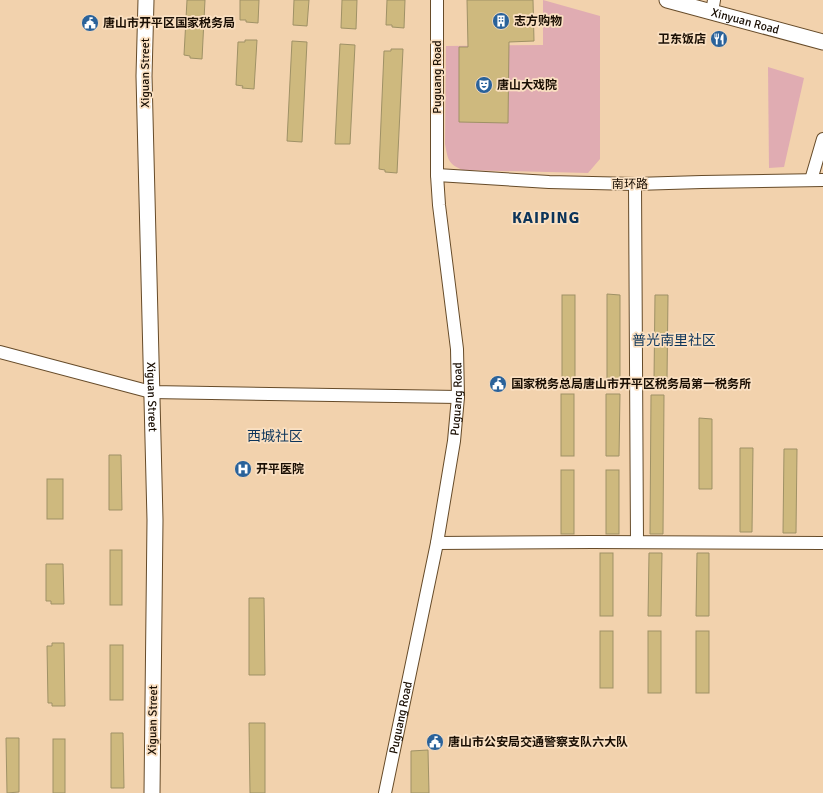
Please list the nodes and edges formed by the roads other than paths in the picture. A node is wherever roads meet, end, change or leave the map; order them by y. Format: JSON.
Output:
{"nodes":[{"id":1,"x":146,"y":0,"type":"edge"},
{"id":2,"x":437,"y":0,"type":"edge"},
{"id":3,"x":667,"y":0,"type":"edge"},
{"id":4,"x":713,"y":6,"type":"edge"},
{"id":5,"x":823,"y":42,"type":"edge"},
{"id":6,"x":823,"y":139,"type":"edge"},
{"id":7,"x":437,"y":174,"type":"junction"},
{"id":8,"x":817,"y":180,"type":"edge"},
{"id":9,"x":635,"y":184,"type":"junction"},
{"id":10,"x":0,"y":352,"type":"edge"},
{"id":11,"x":151,"y":392,"type":"junction"},
{"id":12,"x":458,"y":397,"type":"junction"},
{"id":13,"x":637,"y":542,"type":"junction"},
{"id":14,"x":437,"y":543,"type":"junction"},
{"id":15,"x":823,"y":543,"type":"edge"},
{"id":16,"x":152,"y":793,"type":"edge"},
{"id":17,"x":385,"y":793,"type":"edge"}],
"edges":[{"from":1,"to":11,"type":"main road","name":"Xiguan Street"},
{"from":2,"to":7,"type":"street","name":"Puguang Road"},
{"from":3,"to":4,"type":"main road","name":"Xinyuan Road"},
{"from":4,"to":5,"type":"main road","name":"Xinyuan Road"},
{"from":6,"to":8,"type":"street"},
{"from":7,"to":9,"type":"street","name":"南环路"},
{"from":7,"to":12,"type":"street","name":"Puguang Road"},
{"from":8,"to":9,"type":"street","name":"南环路"},
{"from":9,"to":13,"type":"street"},
{"from":10,"to":11,"type":"street"},
{"from":11,"to":12,"type":"street"},
{"from":11,"to":16,"type":"main road","name":"Xiguan Street"},
{"from":12,"to":14,"type":"street","name":"Puguang Road"},
{"from":13,"to":14,"type":"street"},
{"from":13,"to":15,"type":"street"},
{"from":14,"to":17,"type":"street","name":"Puguang Road"}]}
